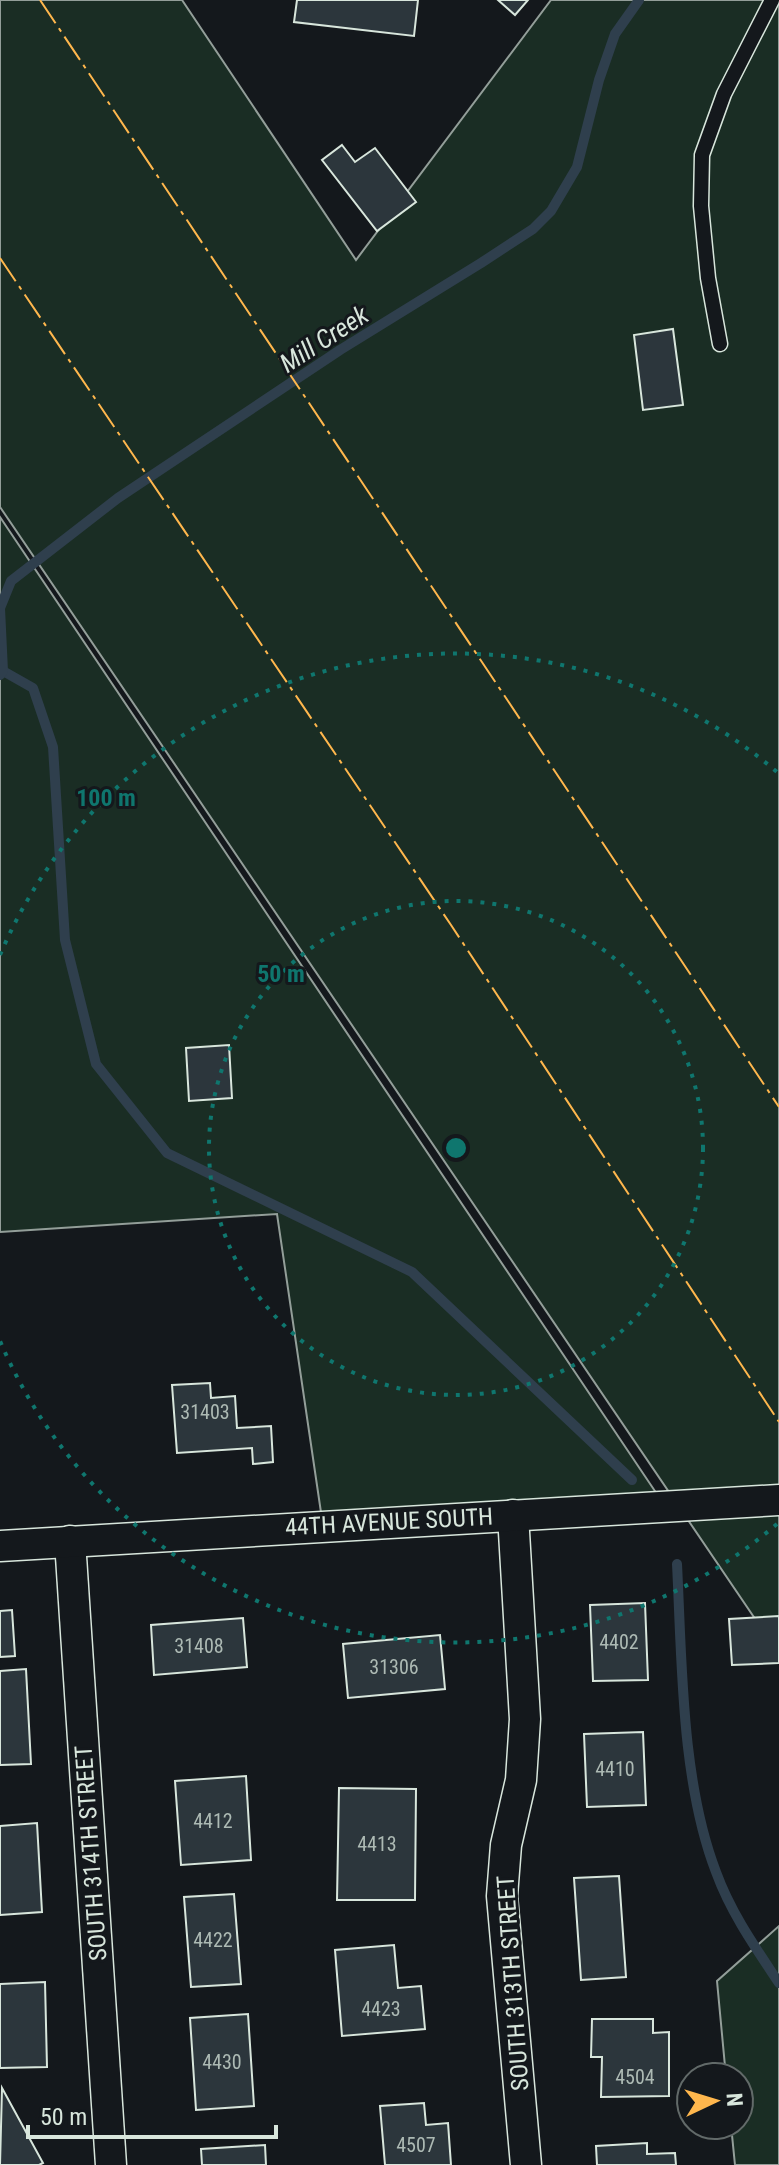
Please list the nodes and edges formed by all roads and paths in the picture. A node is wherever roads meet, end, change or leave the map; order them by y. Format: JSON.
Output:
{"nodes":[{"id":1,"x":772,"y":0,"type":"edge"},
{"id":2,"x":720,"y":344,"type":"dead end"},
{"id":3,"x":779,"y":1500,"type":"edge"},
{"id":4,"x":513,"y":1515,"type":"junction"},
{"id":5,"x":70,"y":1541,"type":"junction"},
{"id":6,"x":0,"y":1546,"type":"edge"},
{"id":7,"x":111,"y":2165,"type":"edge"},
{"id":8,"x":526,"y":2165,"type":"edge"}],
"edges":[{"from":1,"to":2,"type":"lane"},
{"from":3,"to":4,"type":"street","name":"44TH AVENUE SOUTH"},
{"from":4,"to":5,"type":"street","name":"44TH AVENUE SOUTH"},
{"from":4,"to":8,"type":"street","name":"SOUTH 313TH STREET"},
{"from":5,"to":6,"type":"street","name":"44TH AVENUE SOUTH"},
{"from":5,"to":7,"type":"street","name":"SOUTH 314TH STREET"}]}
